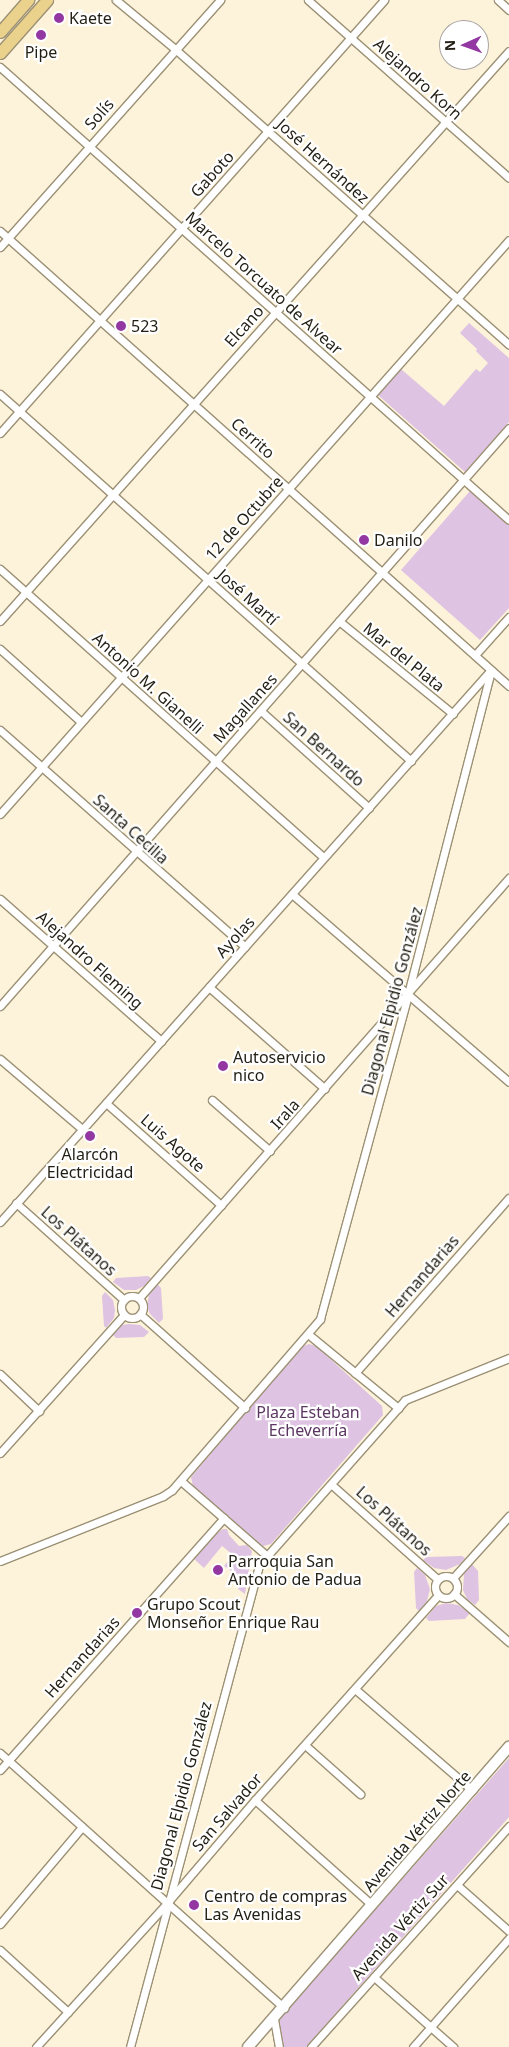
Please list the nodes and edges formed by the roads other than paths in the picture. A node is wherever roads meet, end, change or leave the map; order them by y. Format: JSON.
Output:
{"nodes":[{"id":1,"x":28,"y":0,"type":"edge"},
{"id":2,"x":47,"y":0,"type":"edge"},
{"id":3,"x":116,"y":0,"type":"edge"},
{"id":4,"x":220,"y":0,"type":"edge"},
{"id":5,"x":308,"y":0,"type":"edge"},
{"id":6,"x":384,"y":0,"type":"edge"},
{"id":7,"x":498,"y":0,"type":"edge"},
{"id":8,"x":509,"y":10,"type":"edge"},
{"id":9,"x":0,"y":32,"type":"edge"},
{"id":10,"x":351,"y":38,"type":"junction"},
{"id":11,"x":175,"y":49,"type":"junction"},
{"id":12,"x":509,"y":51,"type":"edge"},
{"id":13,"x":0,"y":53,"type":"edge"},
{"id":14,"x":0,"y":67,"type":"edge"},
{"id":15,"x":444,"y":121,"type":"junction"},
{"id":16,"x":268,"y":131,"type":"junction"},
{"id":17,"x":90,"y":145,"type":"junction"},
{"id":18,"x":509,"y":178,"type":"edge"},
{"id":19,"x":362,"y":214,"type":"junction"},
{"id":20,"x":182,"y":228,"type":"junction"},
{"id":21,"x":0,"y":231,"type":"edge"},
{"id":22,"x":8,"y":238,"type":"junction"},
{"id":23,"x":509,"y":240,"type":"edge"},
{"id":24,"x":0,"y":247,"type":"edge"},
{"id":25,"x":457,"y":299,"type":"junction"},
{"id":26,"x":276,"y":311,"type":"junction"},
{"id":27,"x":101,"y":321,"type":"junction"},
{"id":28,"x":509,"y":345,"type":"edge"},
{"id":29,"x":0,"y":394,"type":"edge"},
{"id":30,"x":370,"y":396,"type":"junction"},
{"id":31,"x":194,"y":404,"type":"junction"},
{"id":32,"x":19,"y":411,"type":"junction"},
{"id":33,"x":509,"y":428,"type":"edge"},
{"id":34,"x":0,"y":433,"type":"edge"},
{"id":35,"x":463,"y":480,"type":"junction"},
{"id":36,"x":289,"y":488,"type":"junction"},
{"id":37,"x":113,"y":495,"type":"junction"},
{"id":38,"x":509,"y":520,"type":"edge"},
{"id":39,"x":0,"y":569,"type":"edge"},
{"id":40,"x":383,"y":572,"type":"junction"},
{"id":41,"x":208,"y":580,"type":"junction"},
{"id":42,"x":26,"y":592,"type":"junction"},
{"id":43,"x":509,"y":618,"type":"edge"},
{"id":44,"x":339,"y":621,"type":"junction"},
{"id":45,"x":0,"y":622,"type":"edge"},
{"id":46,"x":0,"y":649,"type":"edge"},
{"id":47,"x":475,"y":655,"type":"junction"},
{"id":48,"x":303,"y":664,"type":"junction"},
{"id":49,"x":491,"y":670,"type":"junction"},
{"id":50,"x":121,"y":677,"type":"junction"},
{"id":51,"x":509,"y":686,"type":"edge"},
{"id":52,"x":261,"y":711,"type":"junction"},
{"id":53,"x":453,"y":714,"type":"junction"},
{"id":54,"x":81,"y":722,"type":"junction"},
{"id":55,"x":0,"y":730,"type":"edge"},
{"id":56,"x":411,"y":760,"type":"junction"},
{"id":57,"x":216,"y":762,"type":"junction"},
{"id":58,"x":41,"y":767,"type":"junction"},
{"id":59,"x":369,"y":808,"type":"junction"},
{"id":60,"x":0,"y":814,"type":"edge"},
{"id":61,"x":136,"y":852,"type":"junction"},
{"id":62,"x":323,"y":857,"type":"junction"},
{"id":63,"x":509,"y":880,"type":"edge"},
{"id":64,"x":292,"y":894,"type":"junction"},
{"id":65,"x":0,"y":899,"type":"edge"},
{"id":66,"x":53,"y":946,"type":"junction"},
{"id":67,"x":245,"y":947,"type":"junction"},
{"id":68,"x":209,"y":987,"type":"junction"},
{"id":69,"x":408,"y":994,"type":"junction"},
{"id":70,"x":0,"y":1006,"type":"edge"},
{"id":71,"x":161,"y":1041,"type":"junction"},
{"id":72,"x":0,"y":1059,"type":"edge"},
{"id":73,"x":509,"y":1082,"type":"edge"},
{"id":74,"x":325,"y":1090,"type":"junction"},
{"id":75,"x":212,"y":1100,"type":"dead end"},
{"id":76,"x":106,"y":1103,"type":"junction"},
{"id":77,"x":82,"y":1129,"type":"junction"},
{"id":78,"x":270,"y":1151,"type":"junction"},
{"id":79,"x":509,"y":1198,"type":"edge"},
{"id":80,"x":16,"y":1204,"type":"junction"},
{"id":81,"x":221,"y":1205,"type":"junction"},
{"id":82,"x":0,"y":1222,"type":"edge"},
{"id":83,"x":139,"y":1298,"type":"junction"},
{"id":84,"x":124,"y":1300,"type":"junction"},
{"id":85,"x":140,"y":1314,"type":"junction"},
{"id":86,"x":124,"y":1315,"type":"junction"},
{"id":87,"x":308,"y":1334,"type":"junction"},
{"id":88,"x":509,"y":1358,"type":"edge"},
{"id":89,"x":355,"y":1373,"type":"junction"},
{"id":90,"x":0,"y":1374,"type":"edge"},
{"id":91,"x":245,"y":1408,"type":"junction"},
{"id":92,"x":398,"y":1408,"type":"junction"},
{"id":93,"x":39,"y":1411,"type":"junction"},
{"id":94,"x":0,"y":1453,"type":"edge"},
{"id":95,"x":181,"y":1481,"type":"junction"},
{"id":96,"x":332,"y":1484,"type":"junction"},
{"id":97,"x":509,"y":1516,"type":"edge"},
{"id":98,"x":224,"y":1518,"type":"junction"},
{"id":99,"x":266,"y":1556,"type":"junction"},
{"id":100,"x":0,"y":1561,"type":"edge"},
{"id":101,"x":453,"y":1578,"type":"junction"},
{"id":102,"x":437,"y":1579,"type":"junction"},
{"id":103,"x":454,"y":1594,"type":"junction"},
{"id":104,"x":438,"y":1595,"type":"junction"},
{"id":105,"x":509,"y":1642,"type":"edge"},
{"id":106,"x":355,"y":1688,"type":"junction"},
{"id":107,"x":305,"y":1745,"type":"junction"},
{"id":108,"x":509,"y":1747,"type":"edge"},
{"id":109,"x":0,"y":1753,"type":"edge"},
{"id":110,"x":8,"y":1760,"type":"junction"},
{"id":111,"x":0,"y":1770,"type":"edge"},
{"id":112,"x":472,"y":1790,"type":"junction"},
{"id":113,"x":360,"y":1794,"type":"dead end"},
{"id":114,"x":255,"y":1800,"type":"junction"},
{"id":115,"x":509,"y":1826,"type":"edge"},
{"id":116,"x":82,"y":1827,"type":"junction"},
{"id":117,"x":457,"y":1885,"type":"junction"},
{"id":118,"x":167,"y":1903,"type":"junction"},
{"id":119,"x":372,"y":1905,"type":"junction"},
{"id":120,"x":0,"y":1924,"type":"edge"},
{"id":121,"x":509,"y":1931,"type":"edge"},
{"id":122,"x":509,"y":1938,"type":"edge"},
{"id":123,"x":0,"y":1950,"type":"edge"},
{"id":124,"x":374,"y":1977,"type":"junction"},
{"id":125,"x":284,"y":2008,"type":"junction"},
{"id":126,"x":68,"y":2012,"type":"junction"},
{"id":127,"x":274,"y":2019,"type":"junction"},
{"id":128,"x":430,"y":2027,"type":"junction"},
{"id":129,"x":36,"y":2047,"type":"edge"},
{"id":130,"x":130,"y":2047,"type":"edge"},
{"id":131,"x":248,"y":2047,"type":"edge"},
{"id":132,"x":279,"y":2047,"type":"edge"},
{"id":133,"x":311,"y":2047,"type":"edge"},
{"id":134,"x":412,"y":2047,"type":"edge"},
{"id":135,"x":453,"y":2047,"type":"edge"}],
"edges":[{"from":1,"to":9,"type":"main road"},
{"from":2,"to":13,"type":"main road"},
{"from":3,"to":11,"type":"street","name":"José Hernández"},
{"from":4,"to":11,"type":"street","name":"Solís"},
{"from":5,"to":10,"type":"street","name":"Alejandro Korn"},
{"from":6,"to":10,"type":"street","name":"Gaboto"},
{"from":7,"to":8,"type":"street"},
{"from":10,"to":15,"type":"street","name":"Alejandro Korn"},
{"from":10,"to":16,"type":"street","name":"Gaboto"},
{"from":11,"to":16,"type":"street","name":"José Hernández"},
{"from":11,"to":17,"type":"street","name":"Solís"},
{"from":12,"to":15,"type":"street","name":"Elcano"},
{"from":14,"to":17,"type":"street","name":"Marcelo Torcuato de Alvear"},
{"from":15,"to":18,"type":"street","name":"Alejandro Korn"},
{"from":15,"to":19,"type":"street","name":"Elcano"},
{"from":16,"to":19,"type":"street","name":"José Hernández"},
{"from":16,"to":20,"type":"street","name":"Gaboto"},
{"from":17,"to":20,"type":"street","name":"Marcelo Torcuato de Alvear"},
{"from":17,"to":22,"type":"street","name":"Solís"},
{"from":19,"to":25,"type":"street","name":"José Hernández"},
{"from":19,"to":26,"type":"street","name":"Elcano"},
{"from":20,"to":26,"type":"street","name":"Marcelo Torcuato de Alvear"},
{"from":20,"to":27,"type":"street","name":"Gaboto"},
{"from":21,"to":22,"type":"street","name":"Cerrito"},
{"from":22,"to":24,"type":"street","name":"Solís"},
{"from":22,"to":27,"type":"street","name":"Cerrito"},
{"from":23,"to":25,"type":"street","name":"12 de Octubre"},
{"from":25,"to":28,"type":"street","name":"José Hernández"},
{"from":25,"to":30,"type":"street","name":"12 de Octubre"},
{"from":26,"to":30,"type":"street","name":"Marcelo Torcuato de Alvear"},
{"from":26,"to":31,"type":"street","name":"Elcano"},
{"from":27,"to":31,"type":"street","name":"Cerrito"},
{"from":27,"to":32,"type":"street","name":"Gaboto"},
{"from":29,"to":32,"type":"street","name":"José Martí"},
{"from":30,"to":35,"type":"street","name":"Marcelo Torcuato de Alvear"},
{"from":30,"to":36,"type":"street","name":"12 de Octubre"},
{"from":31,"to":36,"type":"street","name":"Cerrito"},
{"from":31,"to":37,"type":"street","name":"Elcano"},
{"from":32,"to":34,"type":"street","name":"Gaboto"},
{"from":32,"to":37,"type":"street","name":"José Martí"},
{"from":33,"to":35,"type":"street","name":"Magallanes"},
{"from":35,"to":38,"type":"street","name":"Marcelo Torcuato de Alvear"},
{"from":35,"to":40,"type":"street","name":"Magallanes"},
{"from":36,"to":40,"type":"street","name":"Cerrito"},
{"from":36,"to":41,"type":"street","name":"12 de Octubre"},
{"from":37,"to":41,"type":"street","name":"José Martí"},
{"from":37,"to":42,"type":"street","name":"Elcano"},
{"from":39,"to":42,"type":"street","name":"Antonio M. Gianelli"},
{"from":40,"to":44,"type":"street","name":"Magallanes"},
{"from":40,"to":47,"type":"street","name":"Cerrito"},
{"from":41,"to":48,"type":"street","name":"José Martí"},
{"from":41,"to":50,"type":"street","name":"12 de Octubre"},
{"from":42,"to":45,"type":"street","name":"Elcano"},
{"from":42,"to":50,"type":"street","name":"Antonio M. Gianelli"},
{"from":43,"to":47,"type":"street"},
{"from":44,"to":48,"type":"street","name":"Magallanes"},
{"from":44,"to":53,"type":"street","name":"Mar del Plata"},
{"from":46,"to":54,"type":"street"},
{"from":47,"to":49,"type":"street","name":"Cerrito"},
{"from":48,"to":52,"type":"street","name":"Magallanes"},
{"from":48,"to":56,"type":"street","name":"José Martí"},
{"from":49,"to":51,"type":"street","name":"Cerrito"},
{"from":49,"to":53,"type":"street","name":"Ayolas"},
{"from":49,"to":69,"type":"street","name":"Diagonal Elpidio González"},
{"from":50,"to":54,"type":"street","name":"12 de Octubre"},
{"from":50,"to":57,"type":"street","name":"Antonio M. Gianelli"},
{"from":52,"to":57,"type":"street","name":"Magallanes"},
{"from":52,"to":59,"type":"street","name":"San Bernardo"},
{"from":53,"to":56,"type":"street","name":"Ayolas"},
{"from":54,"to":58,"type":"street","name":"12 de Octubre"},
{"from":55,"to":58,"type":"street","name":"Santa Cecilia"},
{"from":56,"to":59,"type":"street","name":"Ayolas"},
{"from":57,"to":61,"type":"street","name":"Magallanes"},
{"from":57,"to":62,"type":"street","name":"Antonio M. Gianelli"},
{"from":58,"to":60,"type":"street","name":"12 de Octubre"},
{"from":58,"to":61,"type":"street","name":"Santa Cecilia"},
{"from":59,"to":62,"type":"street","name":"Ayolas"},
{"from":61,"to":66,"type":"street","name":"Magallanes"},
{"from":61,"to":67,"type":"street","name":"Santa Cecilia"},
{"from":62,"to":64,"type":"street","name":"Ayolas"},
{"from":63,"to":69,"type":"street","name":"Irala"},
{"from":64,"to":67,"type":"street","name":"Ayolas"},
{"from":64,"to":69,"type":"street"},
{"from":65,"to":66,"type":"street","name":"Alejandro Fleming"},
{"from":66,"to":70,"type":"street","name":"Magallanes"},
{"from":66,"to":71,"type":"street","name":"Alejandro Fleming"},
{"from":67,"to":68,"type":"street","name":"Ayolas"},
{"from":68,"to":71,"type":"street","name":"Ayolas"},
{"from":68,"to":74,"type":"street"},
{"from":69,"to":73,"type":"street"},
{"from":69,"to":74,"type":"street","name":"Irala"},
{"from":69,"to":87,"type":"street","name":"Diagonal Elpidio González"},
{"from":71,"to":76,"type":"street","name":"Ayolas"},
{"from":72,"to":77,"type":"street"},
{"from":74,"to":78,"type":"street","name":"Irala"},
{"from":75,"to":78,"type":"street"},
{"from":76,"to":77,"type":"street","name":"Ayolas"},
{"from":76,"to":81,"type":"street","name":"Luis Agote"},
{"from":77,"to":80,"type":"street","name":"Ayolas"},
{"from":78,"to":81,"type":"street","name":"Irala"},
{"from":79,"to":89,"type":"street","name":"Hernandarias"},
{"from":80,"to":82,"type":"street","name":"Ayolas"},
{"from":80,"to":84,"type":"street","name":"Los Plátanos"},
{"from":81,"to":83,"type":"street","name":"Irala"},
{"from":83,"to":84,"type":"street"},
{"from":83,"to":85,"type":"street"},
{"from":84,"to":86,"type":"street"},
{"from":85,"to":86,"type":"street"},
{"from":85,"to":91,"type":"street"},
{"from":86,"to":93,"type":"street"},
{"from":87,"to":89,"type":"street"},
{"from":87,"to":91,"type":"street"},
{"from":88,"to":92,"type":"street"},
{"from":89,"to":92,"type":"street"},
{"from":90,"to":93,"type":"street"},
{"from":91,"to":95,"type":"street"},
{"from":92,"to":96,"type":"street"},
{"from":93,"to":94,"type":"street"},
{"from":95,"to":98,"type":"street"},
{"from":95,"to":100,"type":"street"},
{"from":96,"to":99,"type":"street"},
{"from":96,"to":102,"type":"street","name":"Los Plátanos"},
{"from":97,"to":101,"type":"street"},
{"from":98,"to":99,"type":"street"},
{"from":98,"to":110,"type":"street","name":"Hernandarias"},
{"from":99,"to":118,"type":"street","name":"Diagonal Elpidio González"},
{"from":101,"to":102,"type":"street"},
{"from":101,"to":103,"type":"street"},
{"from":102,"to":104,"type":"street"},
{"from":103,"to":104,"type":"street"},
{"from":103,"to":105,"type":"street"},
{"from":104,"to":106,"type":"street","name":"San Salvador"},
{"from":106,"to":107,"type":"street","name":"San Salvador"},
{"from":106,"to":112,"type":"street"},
{"from":107,"to":113,"type":"street"},
{"from":107,"to":114,"type":"street","name":"San Salvador"},
{"from":108,"to":112,"type":"street","name":"Avenida Vértiz Norte"},
{"from":109,"to":110,"type":"street"},
{"from":110,"to":111,"type":"street","name":"Hernandarias"},
{"from":110,"to":116,"type":"street"},
{"from":112,"to":119,"type":"street","name":"Avenida Vértiz Norte"},
{"from":114,"to":118,"type":"street","name":"San Salvador"},
{"from":114,"to":119,"type":"street"},
{"from":115,"to":117,"type":"street","name":"Avenida Vértiz Sur"},
{"from":116,"to":118,"type":"street"},
{"from":116,"to":120,"type":"street"},
{"from":117,"to":121,"type":"street"},
{"from":117,"to":124,"type":"street","name":"Avenida Vértiz Sur"},
{"from":118,"to":125,"type":"street"},
{"from":118,"to":126,"type":"street","name":"San Salvador"},
{"from":118,"to":130,"type":"street","name":"Diagonal Elpidio González"},
{"from":119,"to":125,"type":"street","name":"Avenida Vértiz Norte"},
{"from":122,"to":128,"type":"street"},
{"from":123,"to":126,"type":"street"},
{"from":124,"to":128,"type":"street"},
{"from":124,"to":133,"type":"street","name":"Avenida Vértiz Sur"},
{"from":125,"to":127,"type":"street","name":"Avenida Vértiz Norte"},
{"from":126,"to":129,"type":"street","name":"San Salvador"},
{"from":127,"to":131,"type":"street","name":"Avenida Vértiz Norte"},
{"from":127,"to":132,"type":"street"},
{"from":128,"to":134,"type":"street"},
{"from":128,"to":135,"type":"street"}]}
